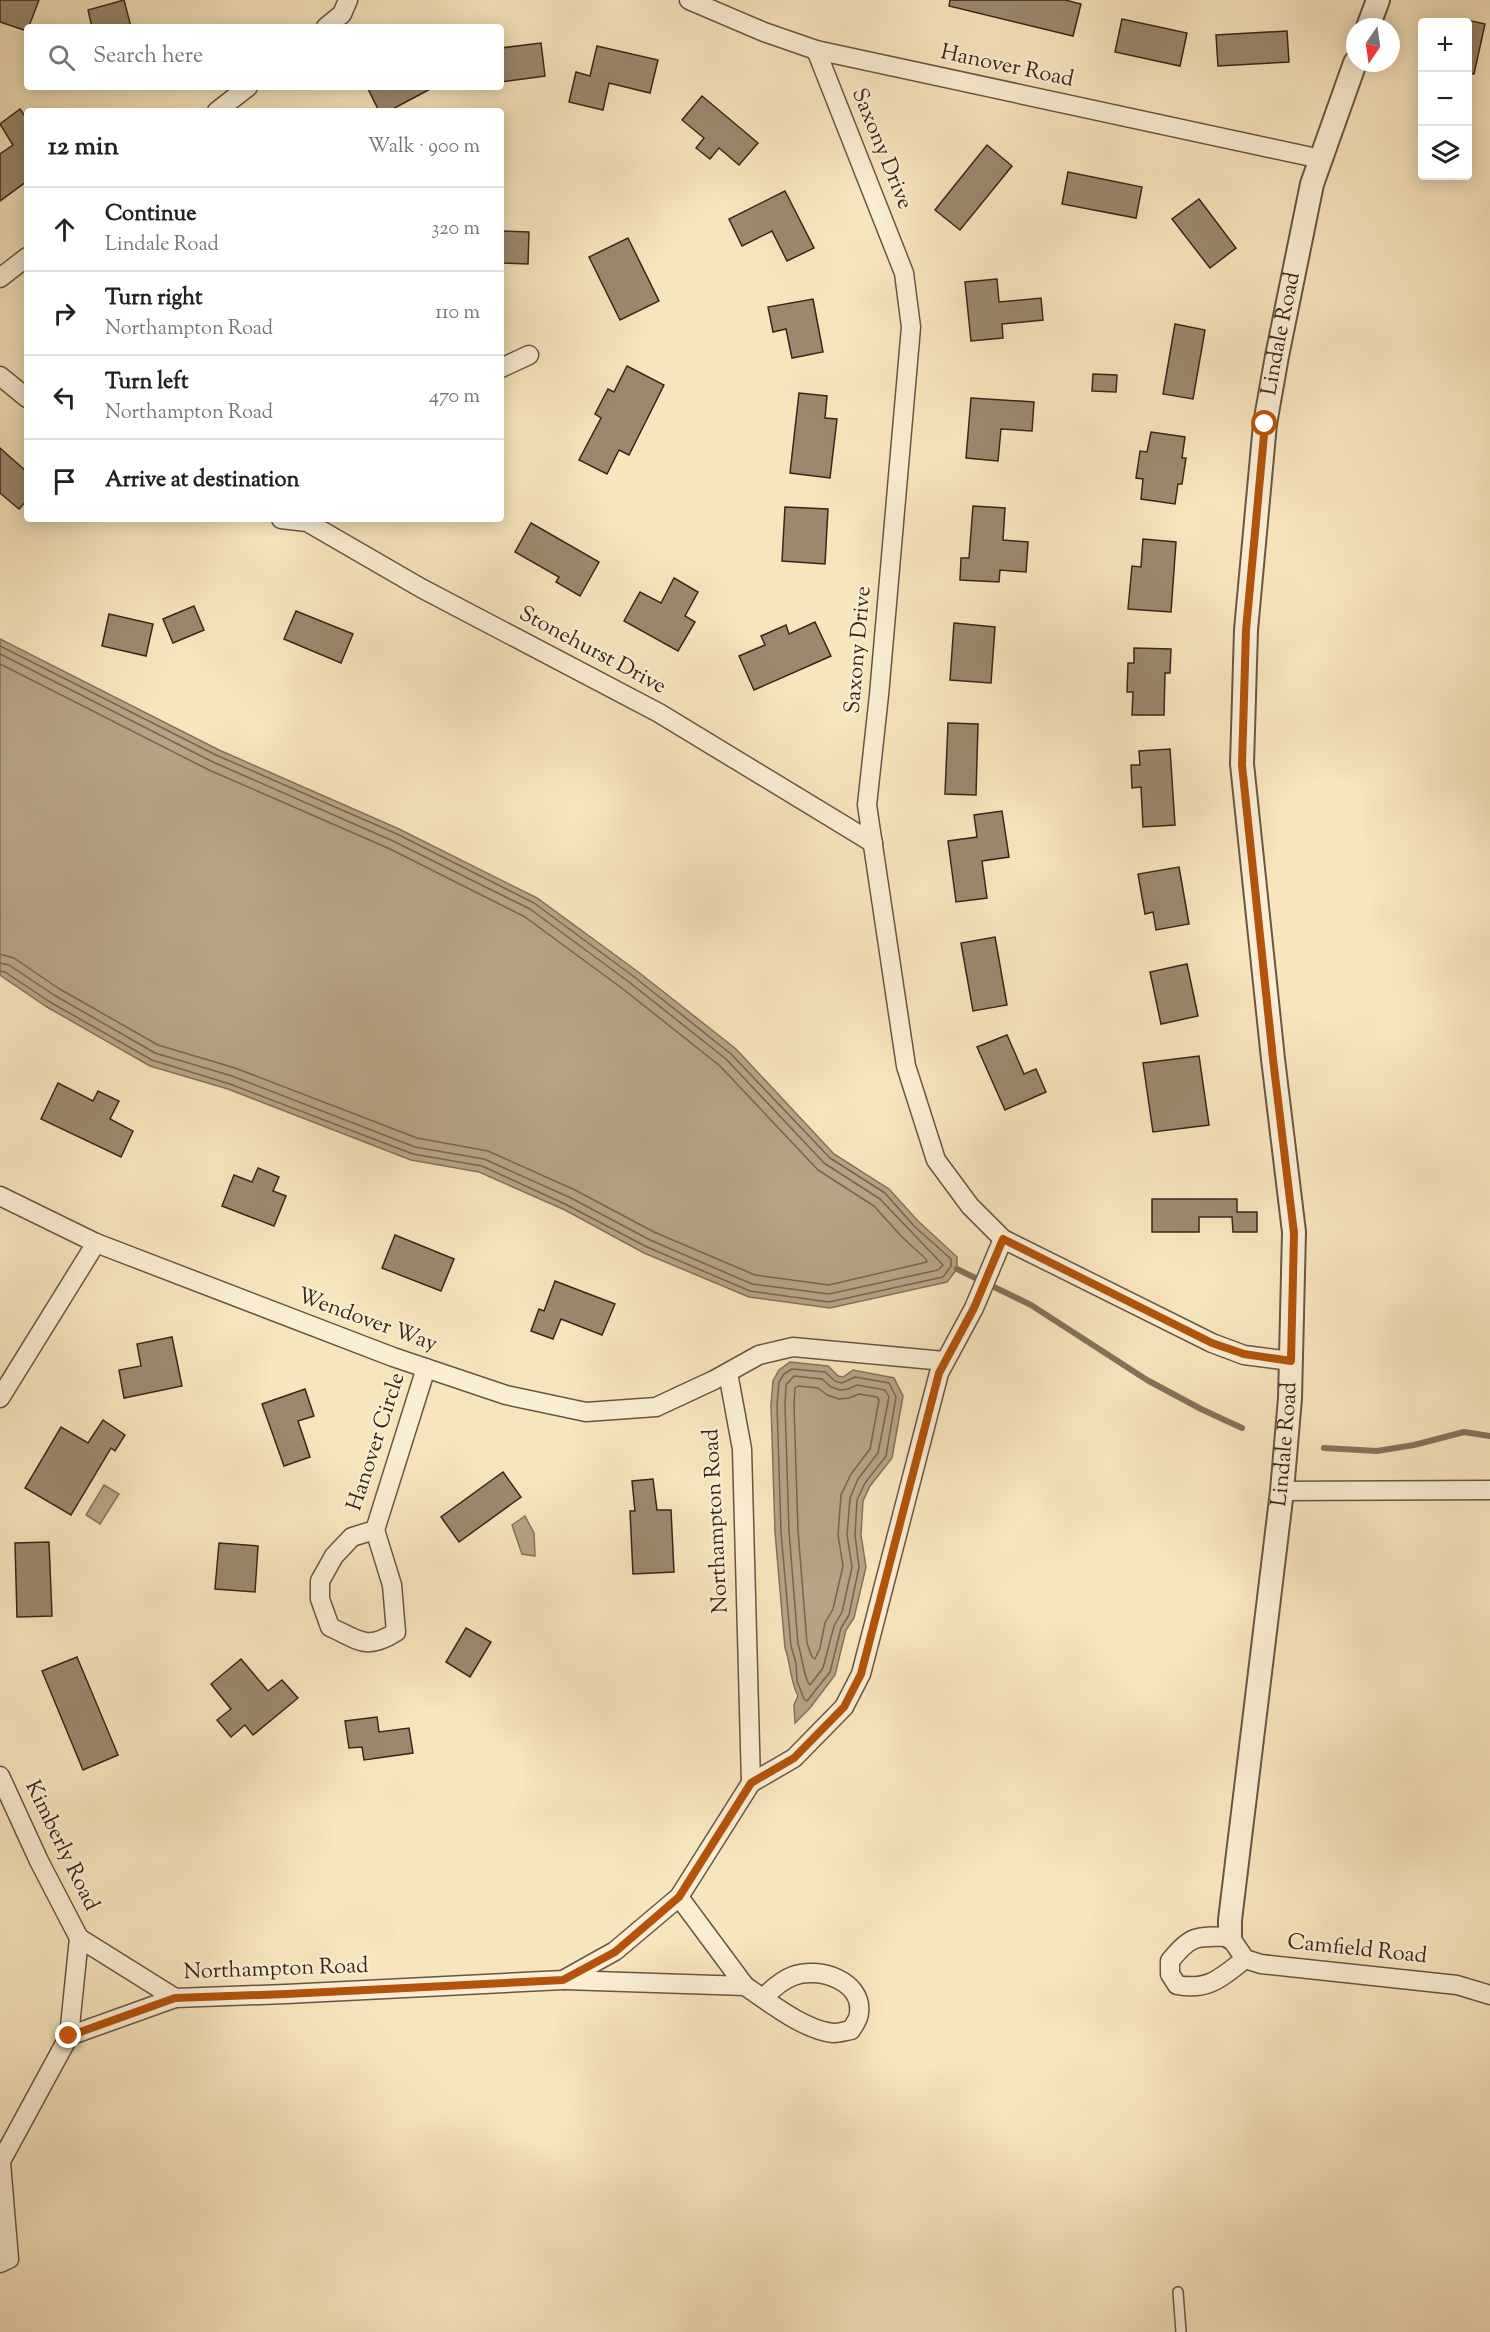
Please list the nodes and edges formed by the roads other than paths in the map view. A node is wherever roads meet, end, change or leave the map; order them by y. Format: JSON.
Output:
{"nodes":[{"id":1,"x":348,"y":0,"type":"edge"},
{"id":2,"x":689,"y":0,"type":"edge"},
{"id":3,"x":1378,"y":0,"type":"edge"},
{"id":4,"x":1371,"y":18,"type":"edge"},
{"id":5,"x":330,"y":24,"type":"edge"},
{"id":6,"x":816,"y":50,"type":"junction"},
{"id":7,"x":1352,"y":72,"type":"edge"},
{"id":8,"x":244,"y":90,"type":"edge"},
{"id":9,"x":221,"y":108,"type":"edge"},
{"id":10,"x":1321,"y":159,"type":"junction"},
{"id":11,"x":24,"y":259,"type":"edge"},
{"id":12,"x":0,"y":278,"type":"edge"},
{"id":13,"x":529,"y":355,"type":"dead end"},
{"id":14,"x":504,"y":367,"type":"edge"},
{"id":15,"x":0,"y":376,"type":"edge"},
{"id":16,"x":24,"y":396,"type":"edge"},
{"id":17,"x":310,"y":522,"type":"edge"},
{"id":18,"x":873,"y":843,"type":"junction"},
{"id":19,"x":0,"y":1196,"type":"edge"},
{"id":20,"x":1003,"y":1239,"type":"junction"},
{"id":21,"x":96,"y":1243,"type":"junction"},
{"id":22,"x":944,"y":1361,"type":"junction"},
{"id":23,"x":1291,"y":1361,"type":"junction"},
{"id":24,"x":426,"y":1368,"type":"junction"},
{"id":25,"x":728,"y":1373,"type":"junction"},
{"id":26,"x":0,"y":1398,"type":"edge"},
{"id":27,"x":1490,"y":1490,"type":"edge"},
{"id":28,"x":1282,"y":1491,"type":"junction"},
{"id":29,"x":375,"y":1530,"type":"junction"},
{"id":30,"x":0,"y":1776,"type":"edge"},
{"id":31,"x":751,"y":1783,"type":"junction"},
{"id":32,"x":679,"y":1897,"type":"junction"},
{"id":33,"x":1230,"y":1937,"type":"junction"},
{"id":34,"x":79,"y":1938,"type":"junction"},
{"id":35,"x":1245,"y":1959,"type":"junction"},
{"id":36,"x":563,"y":1980,"type":"junction"},
{"id":37,"x":745,"y":1986,"type":"junction"},
{"id":38,"x":1490,"y":1995,"type":"edge"},
{"id":39,"x":175,"y":1998,"type":"junction"},
{"id":40,"x":763,"y":1998,"type":"junction"},
{"id":41,"x":69,"y":2036,"type":"junction"},
{"id":42,"x":1,"y":2163,"type":"edge"},
{"id":43,"x":0,"y":2263,"type":"edge"},
{"id":44,"x":1178,"y":2292,"type":"dead end"},
{"id":45,"x":1181,"y":2332,"type":"edge"}],
"edges":[{"from":1,"to":5,"type":"street"},
{"from":2,"to":6,"type":"street","name":"Hanover Road"},
{"from":3,"to":4,"type":"street"},
{"from":6,"to":10,"type":"street","name":"Hanover Road"},
{"from":6,"to":18,"type":"street","name":"Saxony Drive"},
{"from":7,"to":10,"type":"street","name":"Lindale Road"},
{"from":8,"to":9,"type":"street"},
{"from":10,"to":23,"type":"street","name":"Lindale Road"},
{"from":11,"to":12,"type":"street"},
{"from":13,"to":14,"type":"street"},
{"from":15,"to":16,"type":"street"},
{"from":17,"to":18,"type":"street","name":"Stonehurst Drive"},
{"from":18,"to":20,"type":"street","name":"Saxony Drive"},
{"from":19,"to":21,"type":"street","name":"Wendover Way"},
{"from":20,"to":22,"type":"street","name":"Northampton Road"},
{"from":20,"to":23,"type":"street"},
{"from":21,"to":24,"type":"street","name":"Wendover Way"},
{"from":21,"to":26,"type":"street"},
{"from":22,"to":25,"type":"street"},
{"from":22,"to":31,"type":"street","name":"Northampton Road"},
{"from":23,"to":28,"type":"street","name":"Lindale Road"},
{"from":24,"to":25,"type":"street","name":"Wendover Way"},
{"from":24,"to":29,"type":"street","name":"Hanover Circle"},
{"from":25,"to":31,"type":"street","name":"Northampton Road"},
{"from":27,"to":28,"type":"street"},
{"from":28,"to":33,"type":"street","name":"Lindale Road"},
{"from":29,"to":29,"type":"street","name":"Hanover Circle"},
{"from":30,"to":34,"type":"street","name":"Kimberly Road"},
{"from":31,"to":32,"type":"street","name":"Northampton Road"},
{"from":32,"to":36,"type":"street","name":"Northampton Road"},
{"from":32,"to":37,"type":"street"},
{"from":33,"to":35,"type":"street"},
{"from":33,"to":35,"type":"street"},
{"from":34,"to":39,"type":"street","name":"Kimberly Road"},
{"from":34,"to":41,"type":"street","name":"Kimberly Road"},
{"from":35,"to":38,"type":"street","name":"Camfield Road"},
{"from":36,"to":37,"type":"street","name":"Northampton Road"},
{"from":36,"to":39,"type":"street","name":"Northampton Road"},
{"from":37,"to":40,"type":"street"},
{"from":39,"to":41,"type":"street","name":"Northampton Road"},
{"from":40,"to":40,"type":"street"},
{"from":41,"to":42,"type":"street"},
{"from":42,"to":43,"type":"street"},
{"from":44,"to":45,"type":"lane"}]}
